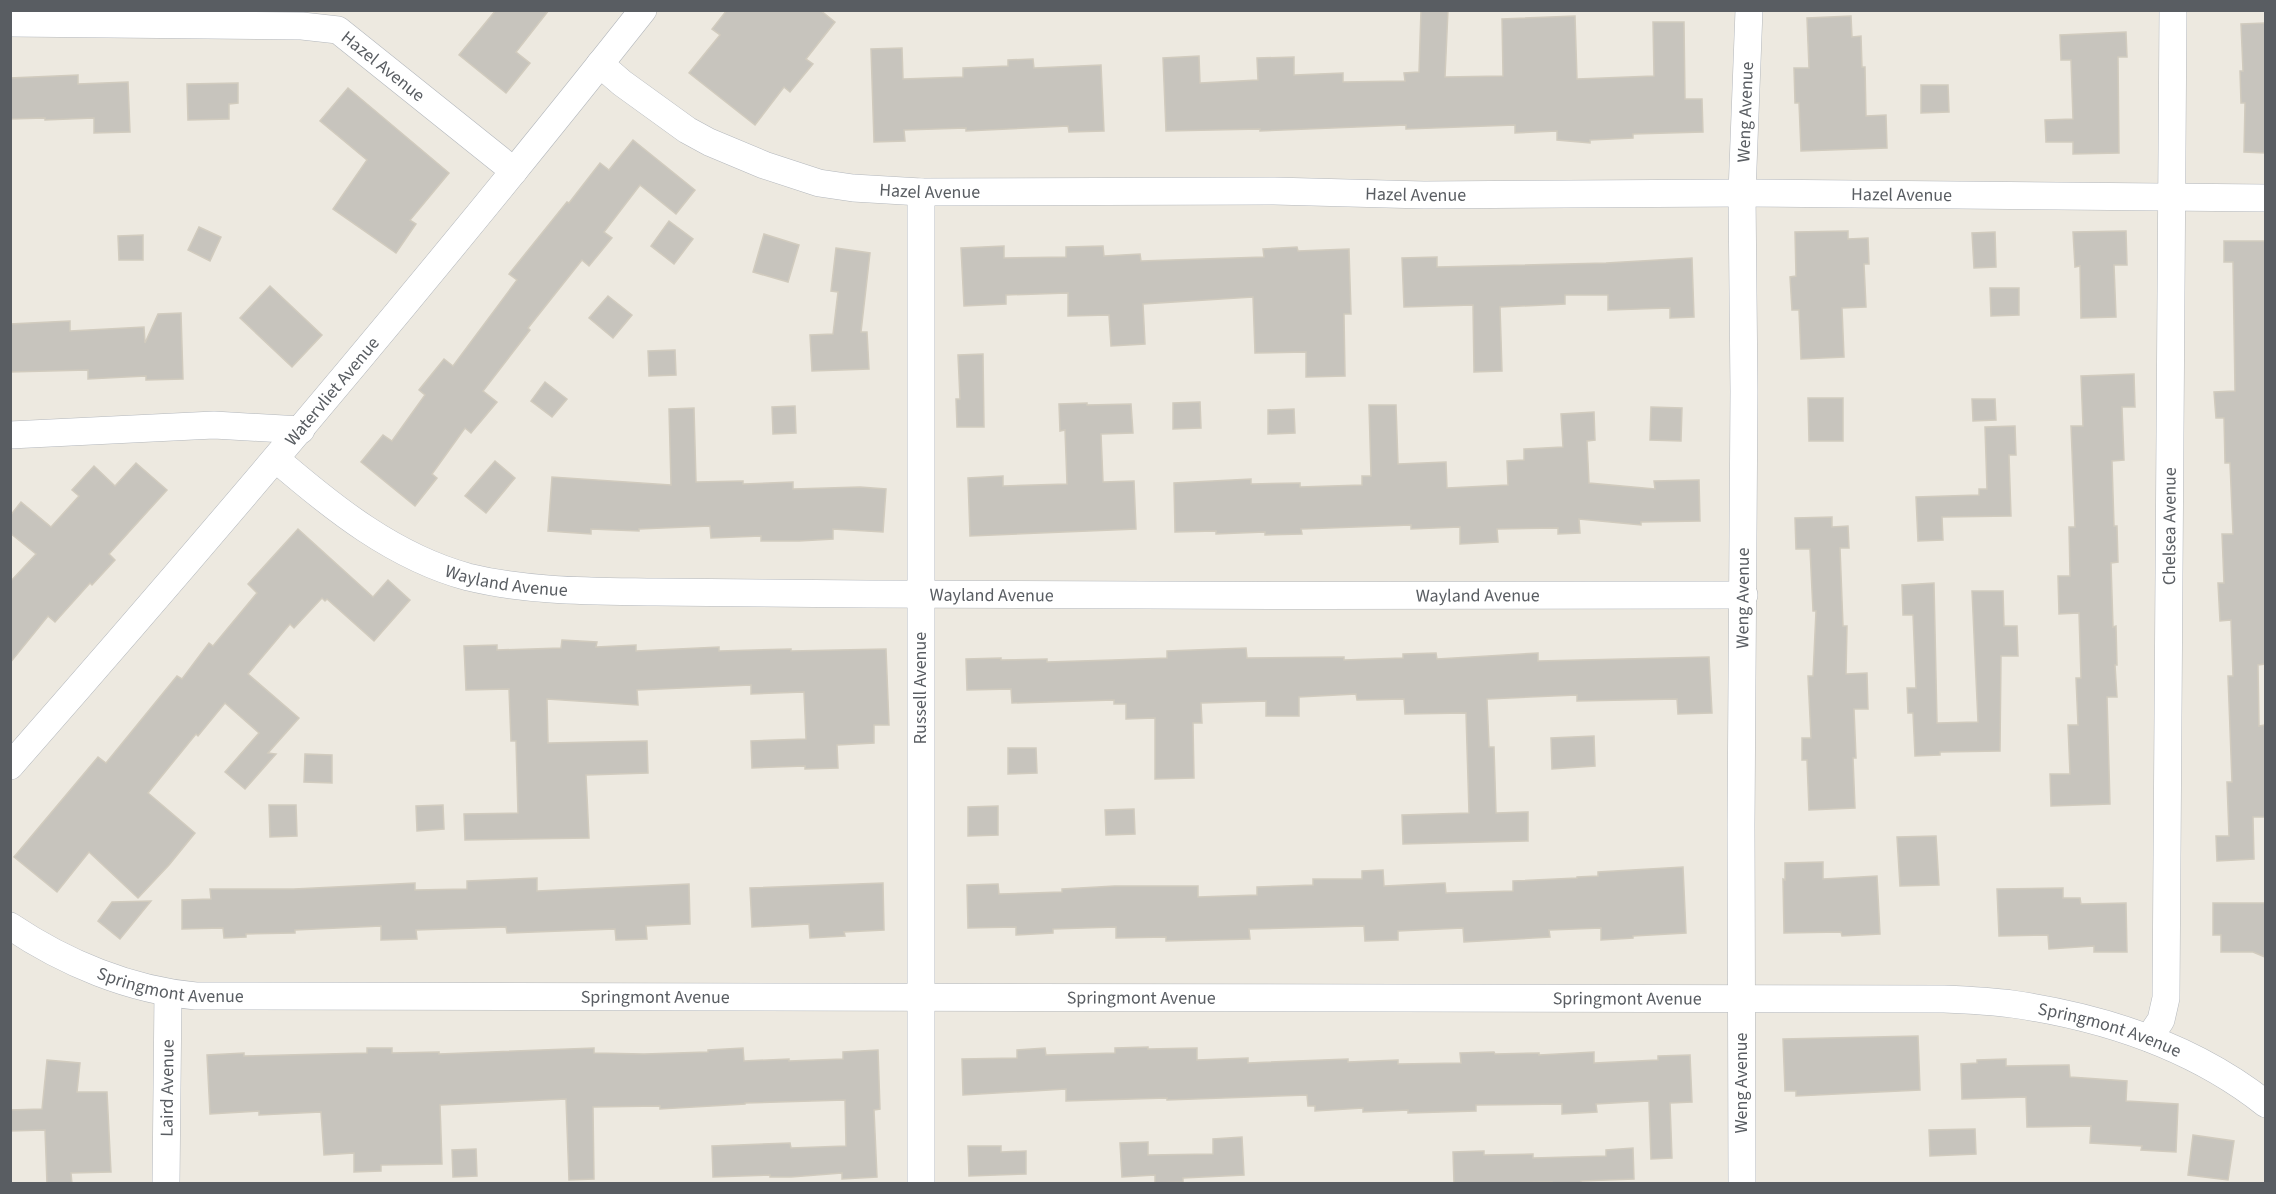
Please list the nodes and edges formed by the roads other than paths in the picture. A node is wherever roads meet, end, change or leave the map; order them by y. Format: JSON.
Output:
{"nodes":[{"id":1,"x":643,"y":10,"type":"edge"},
{"id":2,"x":1749,"y":10,"type":"edge"},
{"id":3,"x":2173,"y":10,"type":"edge"},
{"id":4,"x":10,"y":23,"type":"edge"},
{"id":5,"x":600,"y":64,"type":"junction"},
{"id":6,"x":514,"y":171,"type":"junction"},
{"id":7,"x":921,"y":192,"type":"junction"},
{"id":8,"x":1742,"y":193,"type":"junction"},
{"id":9,"x":2172,"y":197,"type":"junction"},
{"id":10,"x":2265,"y":198,"type":"edge"},
{"id":11,"x":301,"y":430,"type":"junction"},
{"id":12,"x":10,"y":435,"type":"edge"},
{"id":13,"x":276,"y":459,"type":"junction"},
{"id":14,"x":920,"y":595,"type":"junction"},
{"id":15,"x":1744,"y":595,"type":"junction"},
{"id":16,"x":10,"y":766,"type":"edge"},
{"id":17,"x":10,"y":926,"type":"edge"},
{"id":18,"x":168,"y":993,"type":"junction"},
{"id":19,"x":921,"y":996,"type":"junction"},
{"id":20,"x":1741,"y":999,"type":"junction"},
{"id":21,"x":2149,"y":1038,"type":"junction"},
{"id":22,"x":2265,"y":1104,"type":"edge"},
{"id":23,"x":166,"y":1184,"type":"edge"},
{"id":24,"x":921,"y":1184,"type":"edge"},
{"id":25,"x":1742,"y":1184,"type":"edge"}],
"edges":[{"from":1,"to":5,"type":"street","name":"Watervliet Avenue"},
{"from":2,"to":8,"type":"street","name":"Weng Avenue"},
{"from":3,"to":9,"type":"street","name":"Chelsea Avenue"},
{"from":4,"to":6,"type":"street","name":"Hazel Avenue"},
{"from":5,"to":6,"type":"street","name":"Watervliet Avenue"},
{"from":5,"to":7,"type":"street","name":"Hazel Avenue"},
{"from":6,"to":11,"type":"street","name":"Watervliet Avenue"},
{"from":7,"to":8,"type":"street","name":"Hazel Avenue"},
{"from":7,"to":14,"type":"street","name":"Russell Avenue"},
{"from":8,"to":9,"type":"street","name":"Hazel Avenue"},
{"from":8,"to":15,"type":"street","name":"Weng Avenue"},
{"from":9,"to":10,"type":"street","name":"Hazel Avenue"},
{"from":9,"to":21,"type":"street","name":"Chelsea Avenue"},
{"from":11,"to":12,"type":"street"},
{"from":11,"to":13,"type":"street","name":"Watervliet Avenue"},
{"from":13,"to":14,"type":"street","name":"Wayland Avenue"},
{"from":13,"to":16,"type":"street","name":"Watervliet Avenue"},
{"from":14,"to":15,"type":"street","name":"Wayland Avenue"},
{"from":14,"to":19,"type":"street","name":"Russell Avenue"},
{"from":15,"to":20,"type":"street","name":"Weng Avenue"},
{"from":17,"to":18,"type":"street","name":"Springmont Avenue"},
{"from":18,"to":19,"type":"street","name":"Springmont Avenue"},
{"from":18,"to":23,"type":"street","name":"Laird Avenue"},
{"from":19,"to":20,"type":"street","name":"Springmont Avenue"},
{"from":19,"to":24,"type":"street","name":"Russell Avenue"},
{"from":20,"to":21,"type":"street","name":"Springmont Avenue"},
{"from":20,"to":25,"type":"street","name":"Weng Avenue"},
{"from":21,"to":22,"type":"street","name":"Springmont Avenue"}]}
